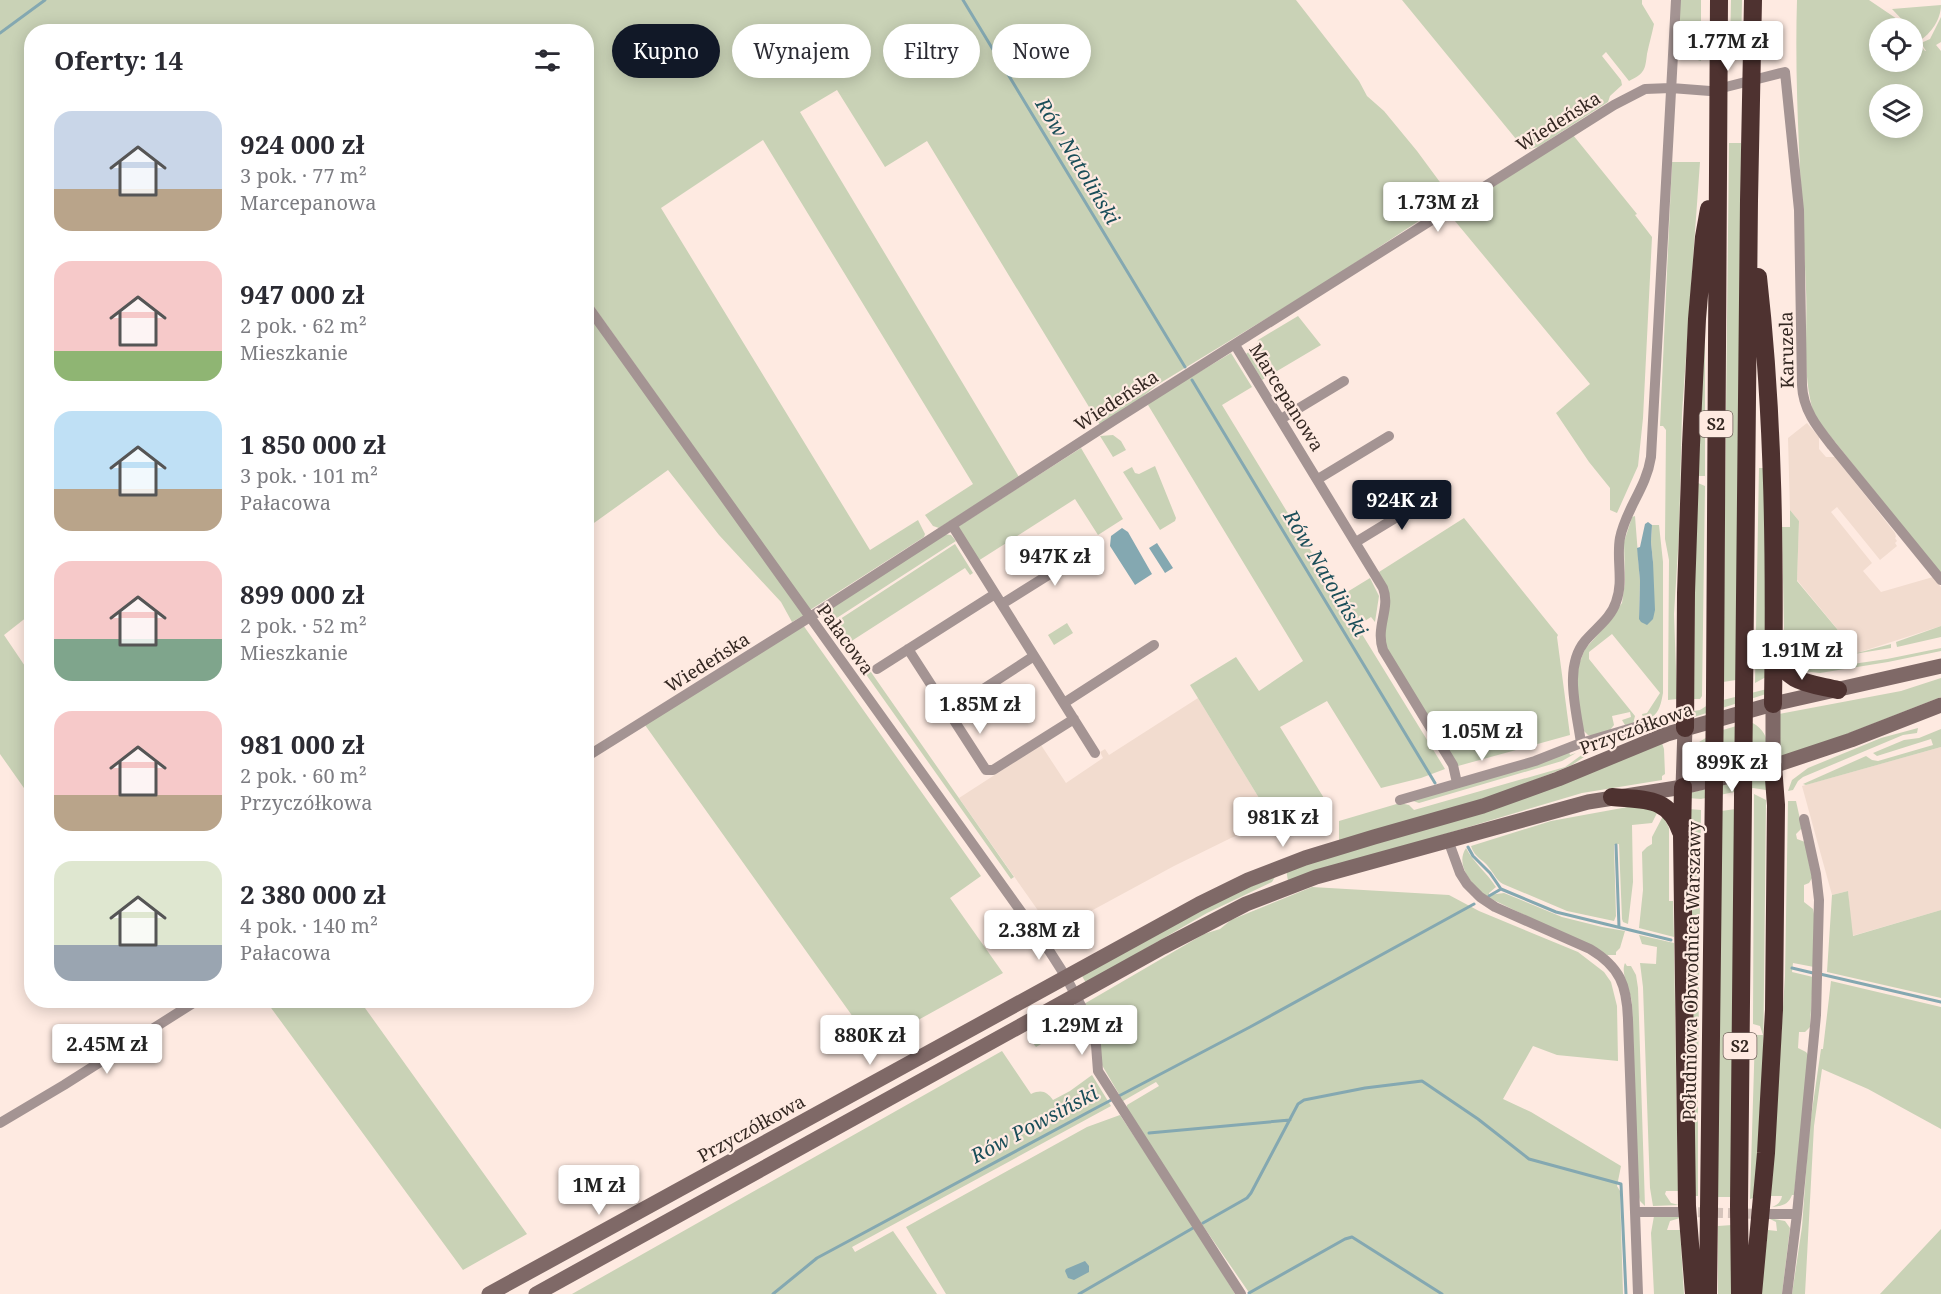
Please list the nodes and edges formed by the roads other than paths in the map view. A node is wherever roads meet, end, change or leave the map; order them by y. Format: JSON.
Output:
{"nodes":[{"id":1,"x":1676,"y":0,"type":"edge"},
{"id":2,"x":1719,"y":0,"type":"edge"},
{"id":3,"x":1753,"y":0,"type":"edge"},
{"id":4,"x":1785,"y":72,"type":"joint"},
{"id":5,"x":1671,"y":88,"type":"junction"},
{"id":6,"x":1718,"y":147,"type":"junction"},
{"id":7,"x":1749,"y":201,"type":"junction"},
{"id":8,"x":594,"y":315,"type":"edge"},
{"id":9,"x":1235,"y":345,"type":"junction"},
{"id":10,"x":1344,"y":381,"type":"dead end"},
{"id":11,"x":1281,"y":419,"type":"junction"},
{"id":12,"x":1389,"y":436,"type":"dead end"},
{"id":13,"x":1318,"y":479,"type":"junction"},
{"id":14,"x":1433,"y":495,"type":"dead end"},
{"id":15,"x":952,"y":525,"type":"junction"},
{"id":16,"x":1356,"y":542,"type":"junction"},
{"id":17,"x":1094,"y":546,"type":"dead end"},
{"id":18,"x":1941,"y":580,"type":"edge"},
{"id":19,"x":995,"y":594,"type":"junction"},
{"id":20,"x":1002,"y":604,"type":"junction"},
{"id":21,"x":810,"y":617,"type":"junction"},
{"id":22,"x":1154,"y":645,"type":"dead end"},
{"id":23,"x":908,"y":649,"type":"junction"},
{"id":24,"x":1774,"y":650,"type":"junction"},
{"id":25,"x":1034,"y":656,"type":"junction"},
{"id":26,"x":1941,"y":666,"type":"edge"},
{"id":27,"x":877,"y":669,"type":"dead end"},
{"id":28,"x":1838,"y":690,"type":"junction"},
{"id":29,"x":1064,"y":703,"type":"junction"},
{"id":30,"x":1773,"y":704,"type":"junction"},
{"id":31,"x":1941,"y":705,"type":"edge"},
{"id":32,"x":948,"y":712,"type":"junction"},
{"id":33,"x":1074,"y":719,"type":"junction"},
{"id":34,"x":1642,"y":725,"type":"dead end"},
{"id":35,"x":1685,"y":728,"type":"junction"},
{"id":36,"x":1581,"y":743,"type":"junction"},
{"id":37,"x":594,"y":752,"type":"edge"},
{"id":38,"x":1095,"y":753,"type":"dead end"},
{"id":39,"x":1773,"y":766,"type":"junction"},
{"id":40,"x":1457,"y":783,"type":"junction"},
{"id":41,"x":1683,"y":787,"type":"junction"},
{"id":42,"x":1612,"y":797,"type":"junction"},
{"id":43,"x":1400,"y":800,"type":"dead end"},
{"id":44,"x":1804,"y":819,"type":"dead end"},
{"id":45,"x":1682,"y":835,"type":"junction"},
{"id":46,"x":1448,"y":840,"type":"junction"},
{"id":47,"x":1278,"y":868,"type":"junction"},
{"id":48,"x":1268,"y":894,"type":"junction"},
{"id":49,"x":1065,"y":977,"type":"junction"},
{"id":50,"x":1076,"y":996,"type":"junction"},
{"id":51,"x":185,"y":1008,"type":"edge"},
{"id":52,"x":0,"y":1123,"type":"edge"},
{"id":53,"x":724,"y":1166,"type":"junction"},
{"id":54,"x":718,"y":1193,"type":"junction"},
{"id":55,"x":1635,"y":1212,"type":"junction"},
{"id":56,"x":1679,"y":1212,"type":"tunnel mouth"},
{"id":57,"x":1768,"y":1214,"type":"tunnel mouth"},
{"id":58,"x":1797,"y":1214,"type":"junction"},
{"id":59,"x":489,"y":1294,"type":"edge"},
{"id":60,"x":536,"y":1294,"type":"edge"},
{"id":61,"x":1242,"y":1294,"type":"edge"},
{"id":62,"x":1638,"y":1294,"type":"edge"},
{"id":63,"x":1694,"y":1294,"type":"edge"},
{"id":64,"x":1708,"y":1294,"type":"edge"},
{"id":65,"x":1740,"y":1294,"type":"edge"},
{"id":66,"x":1753,"y":1294,"type":"edge"},
{"id":67,"x":1787,"y":1294,"type":"edge"}],
"edges":[{"from":1,"to":5,"type":"street"},
{"from":2,"to":6,"type":"highway","name":"Południowa Obwodnica Warszawy","number":"S2"},
{"from":3,"to":7,"type":"highway","number":"S2"},
{"from":4,"to":5,"type":"street","name":"Wiedeńska"},
{"from":4,"to":18,"type":"street","name":"Karuzela"},
{"from":5,"to":9,"type":"street","name":"Wiedeńska"},
{"from":5,"to":36,"type":"street"},
{"from":6,"to":35,"type":"highway"},
{"from":6,"to":64,"type":"highway","name":"Południowa Obwodnica Warszawy","number":"S2"},
{"from":7,"to":24,"type":"highway"},
{"from":7,"to":65,"type":"highway","number":"S2"},
{"from":8,"to":21,"type":"street","name":"Pałacowa"},
{"from":9,"to":11,"type":"street","name":"Marcepanowa"},
{"from":9,"to":15,"type":"street","name":"Wiedeńska"},
{"from":10,"to":11,"type":"street"},
{"from":11,"to":13,"type":"street","name":"Marcepanowa"},
{"from":12,"to":13,"type":"street"},
{"from":13,"to":16,"type":"street","name":"Marcepanowa"},
{"from":14,"to":16,"type":"street"},
{"from":15,"to":19,"type":"street"},
{"from":15,"to":21,"type":"street","name":"Wiedeńska"},
{"from":16,"to":40,"type":"street","name":"Marcepanowa"},
{"from":17,"to":20,"type":"street"},
{"from":19,"to":20,"type":"street"},
{"from":19,"to":23,"type":"street"},
{"from":20,"to":25,"type":"street"},
{"from":21,"to":37,"type":"street","name":"Wiedeńska"},
{"from":21,"to":49,"type":"street","name":"Pałacowa"},
{"from":22,"to":29,"type":"street"},
{"from":23,"to":27,"type":"street"},
{"from":23,"to":32,"type":"street"},
{"from":24,"to":28,"type":"highway"},
{"from":24,"to":30,"type":"highway"},
{"from":25,"to":29,"type":"street"},
{"from":25,"to":32,"type":"street"},
{"from":26,"to":28,"type":"main road","name":"Przyczółkowa"},
{"from":28,"to":30,"type":"main road","name":"Przyczółkowa"},
{"from":29,"to":33,"type":"street"},
{"from":30,"to":35,"type":"main road","name":"Przyczółkowa"},
{"from":30,"to":39,"type":"main road"},
{"from":31,"to":39,"type":"main road"},
{"from":32,"to":33,"type":"street"},
{"from":33,"to":38,"type":"street"},
{"from":34,"to":36,"type":"street","name":"Przyczółkowa"},
{"from":35,"to":41,"type":"main road"},
{"from":35,"to":47,"type":"main road","name":"Przyczółkowa"},
{"from":36,"to":40,"type":"street","name":"Przyczółkowa"},
{"from":39,"to":41,"type":"main road"},
{"from":39,"to":66,"type":"highway"},
{"from":40,"to":43,"type":"street","name":"Przyczółkowa"},
{"from":41,"to":42,"type":"main road"},
{"from":41,"to":45,"type":"highway"},
{"from":42,"to":45,"type":"highway"},
{"from":42,"to":46,"type":"main road"},
{"from":44,"to":58,"type":"street"},
{"from":45,"to":63,"type":"highway"},
{"from":46,"to":48,"type":"main road"},
{"from":46,"to":55,"type":"street"},
{"from":47,"to":48,"type":"main road"},
{"from":47,"to":49,"type":"main road","name":"Przyczółkowa"},
{"from":48,"to":50,"type":"main road"},
{"from":49,"to":50,"type":"street","name":"Pałacowa"},
{"from":49,"to":53,"type":"main road","name":"Przyczółkowa"},
{"from":50,"to":54,"type":"main road"},
{"from":50,"to":61,"type":"street","name":"Pałacowa"},
{"from":51,"to":52,"type":"street"},
{"from":53,"to":54,"type":"main road"},
{"from":53,"to":59,"type":"main road","name":"Przyczółkowa"},
{"from":54,"to":60,"type":"main road"},
{"from":55,"to":56,"type":"street"},
{"from":55,"to":62,"type":"street"},
{"from":57,"to":58,"type":"street"},
{"from":58,"to":67,"type":"street"}]}
